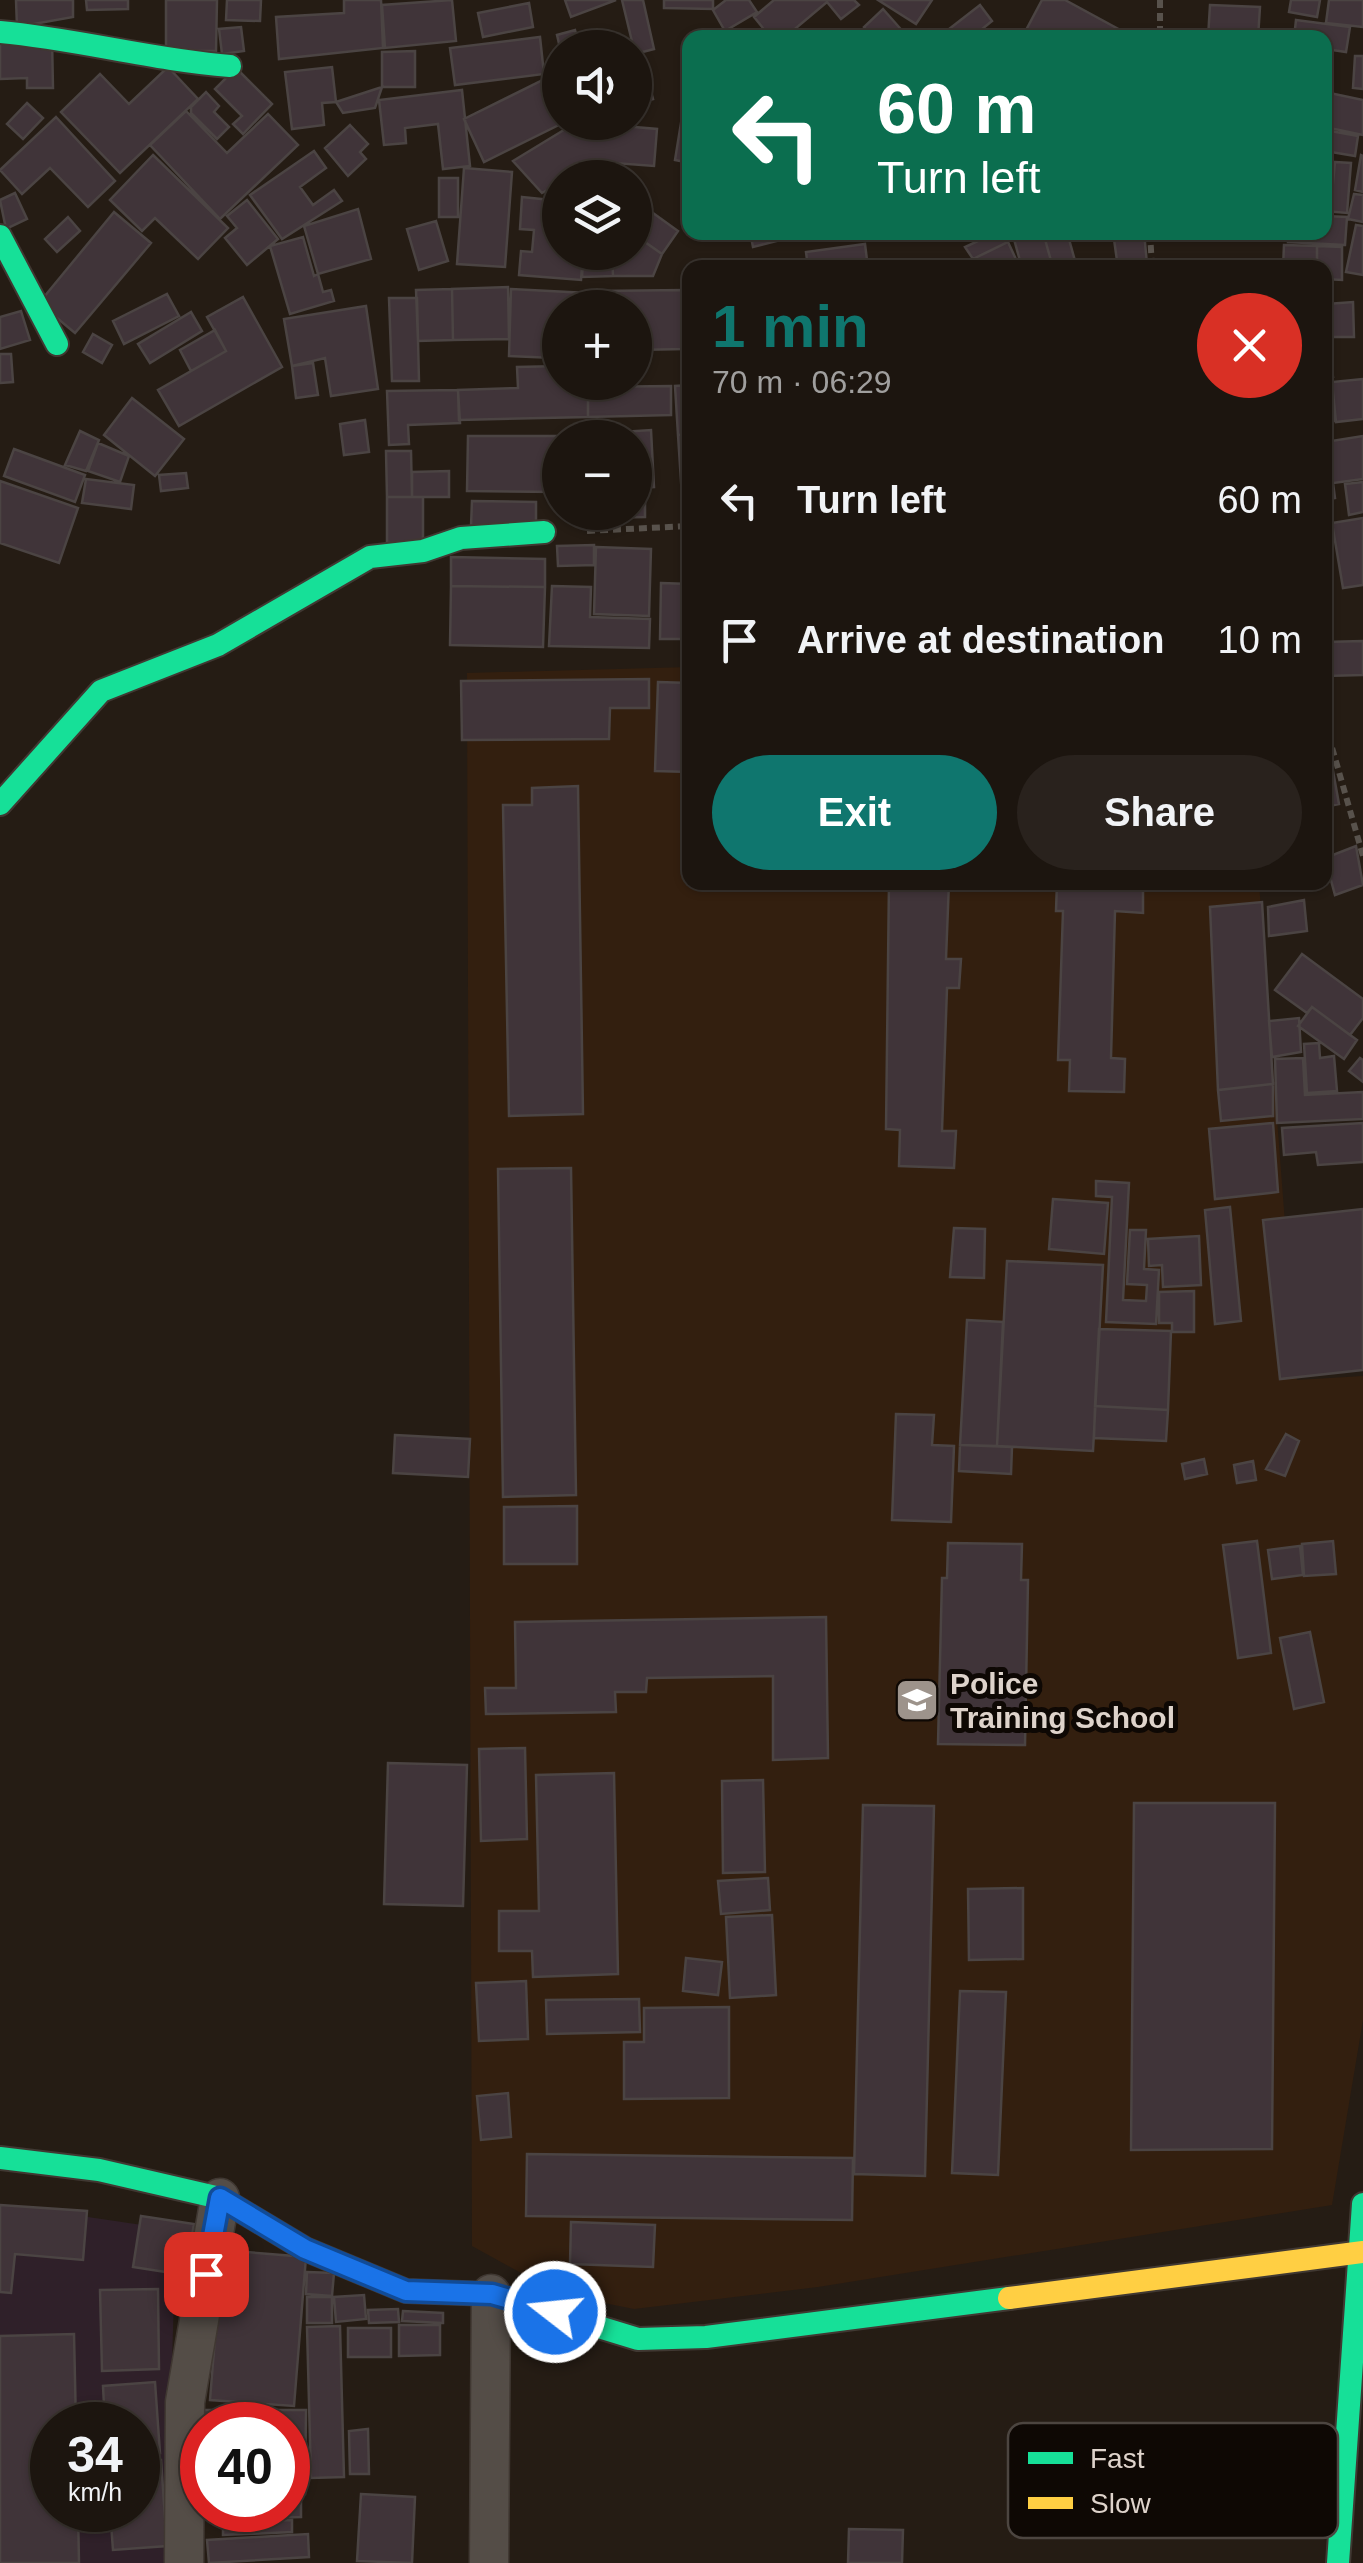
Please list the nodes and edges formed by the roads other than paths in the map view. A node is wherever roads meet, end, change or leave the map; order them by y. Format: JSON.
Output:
{"nodes":[{"id":1,"x":0,"y":32,"type":"edge"},
{"id":2,"x":230,"y":66,"type":"dead end"},
{"id":3,"x":0,"y":236,"type":"edge"},
{"id":4,"x":57,"y":344,"type":"dead end"},
{"id":5,"x":544,"y":532,"type":"road end"},
{"id":6,"x":0,"y":804,"type":"edge"},
{"id":7,"x":0,"y":2158,"type":"edge"},
{"id":8,"x":220,"y":2198,"type":"junction"},
{"id":9,"x":1363,"y":2204,"type":"edge"},
{"id":10,"x":1360,"y":2252,"type":"edge"},
{"id":11,"x":492,"y":2294,"type":"junction"},
{"id":12,"x":184,"y":2563,"type":"edge"},
{"id":13,"x":489,"y":2563,"type":"edge"},
{"id":14,"x":1338,"y":2563,"type":"edge"}],
"edges":[{"from":1,"to":2,"type":"street"},
{"from":3,"to":4,"type":"street"},
{"from":5,"to":6,"type":"street"},
{"from":7,"to":8,"type":"street"},
{"from":8,"to":11,"type":"street"},
{"from":8,"to":12,"type":"street"},
{"from":9,"to":10,"type":"street"},
{"from":10,"to":11,"type":"street"},
{"from":10,"to":14,"type":"street"},
{"from":11,"to":13,"type":"street"}]}
